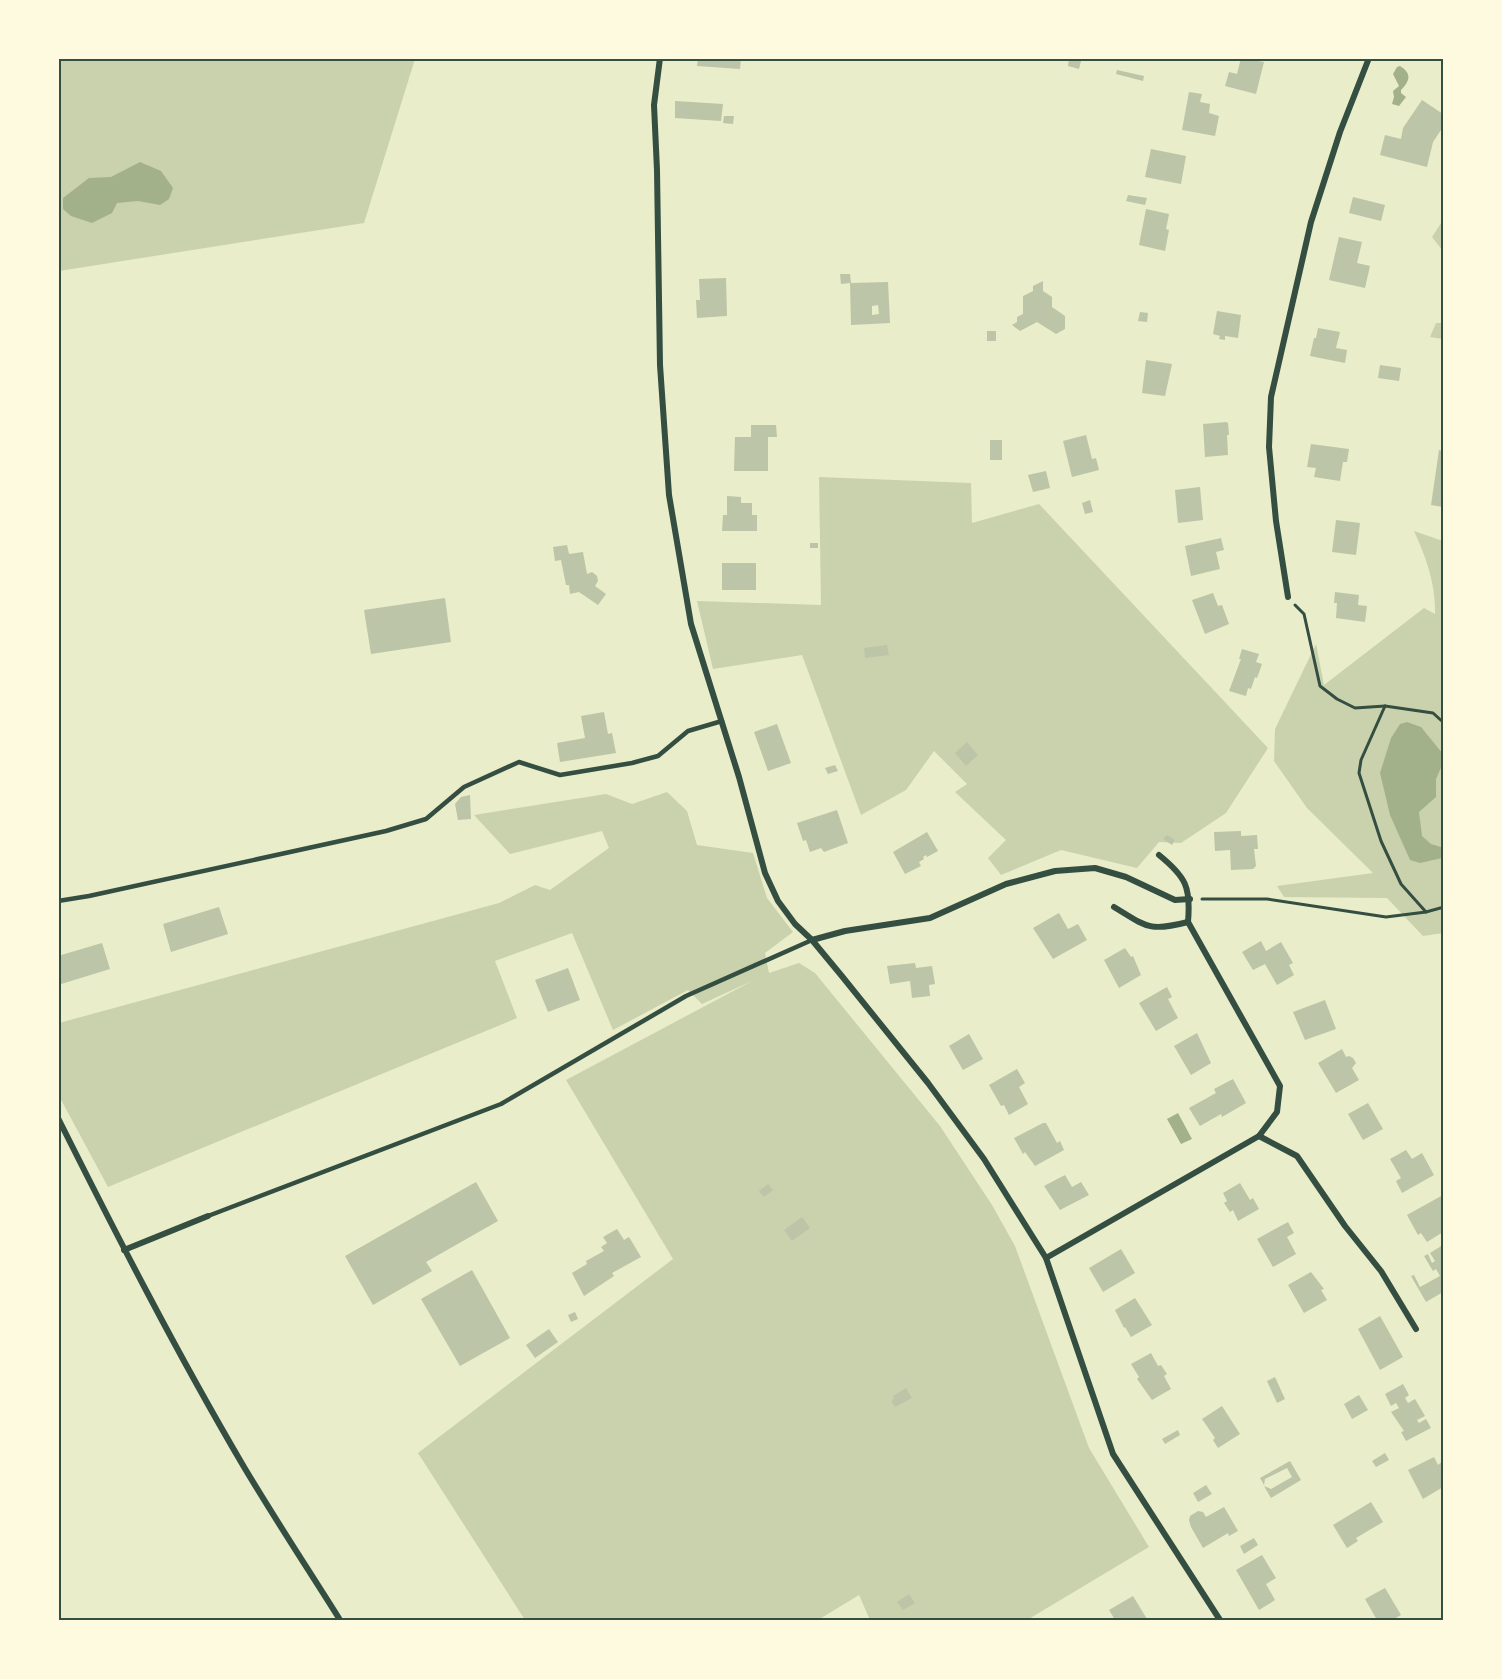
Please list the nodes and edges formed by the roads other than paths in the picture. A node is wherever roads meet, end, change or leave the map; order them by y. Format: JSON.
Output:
{"nodes":[{"id":1,"x":660,"y":58,"type":"edge"},
{"id":2,"x":1369,"y":58,"type":"edge"},
{"id":3,"x":1288,"y":597,"type":"road end"},
{"id":4,"x":722,"y":721,"type":"junction"},
{"id":5,"x":1159,"y":855,"type":"dead end"},
{"id":6,"x":1190,"y":899,"type":"junction"},
{"id":7,"x":58,"y":901,"type":"edge"},
{"id":8,"x":1114,"y":907,"type":"dead end"},
{"id":9,"x":1188,"y":922,"type":"junction"},
{"id":10,"x":812,"y":940,"type":"junction"},
{"id":11,"x":58,"y":1118,"type":"edge"},
{"id":12,"x":1258,"y":1136,"type":"junction"},
{"id":13,"x":208,"y":1216,"type":"joint"},
{"id":14,"x":124,"y":1250,"type":"junction"},
{"id":15,"x":1046,"y":1258,"type":"junction"},
{"id":16,"x":1416,"y":1329,"type":"dead end"},
{"id":17,"x":340,"y":1620,"type":"edge"},
{"id":18,"x":1220,"y":1620,"type":"edge"}],
"edges":[{"from":1,"to":4,"type":"street"},
{"from":2,"to":3,"type":"street"},
{"from":4,"to":7,"type":"lane"},
{"from":4,"to":10,"type":"street"},
{"from":5,"to":6,"type":"street"},
{"from":6,"to":9,"type":"street"},
{"from":6,"to":10,"type":"street"},
{"from":8,"to":9,"type":"street"},
{"from":9,"to":12,"type":"street"},
{"from":10,"to":13,"type":"lane"},
{"from":10,"to":15,"type":"street"},
{"from":11,"to":14,"type":"street"},
{"from":12,"to":15,"type":"street"},
{"from":12,"to":16,"type":"street"},
{"from":13,"to":14,"type":"street"},
{"from":14,"to":17,"type":"street"},
{"from":15,"to":18,"type":"street"}]}
